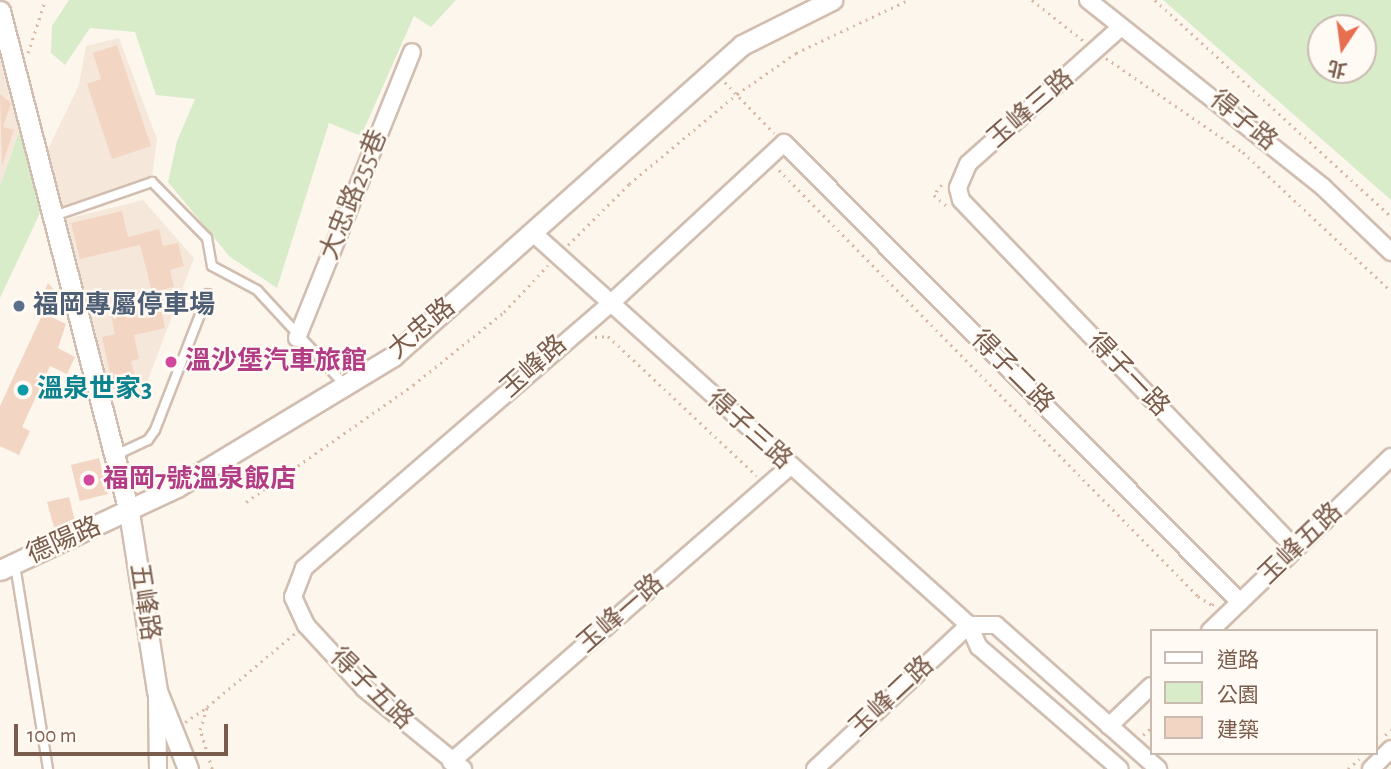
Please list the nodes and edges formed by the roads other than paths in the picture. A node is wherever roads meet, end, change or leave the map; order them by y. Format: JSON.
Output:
{"nodes":[{"id":1,"x":832,"y":0,"type":"edge"},
{"id":2,"x":1088,"y":0,"type":"edge"},
{"id":3,"x":0,"y":10,"type":"edge"},
{"id":4,"x":1121,"y":27,"type":"junction"},
{"id":5,"x":412,"y":52,"type":"dead end"},
{"id":6,"x":778,"y":147,"type":"joint"},
{"id":7,"x":961,"y":200,"type":"joint"},
{"id":8,"x":52,"y":217,"type":"junction"},
{"id":9,"x":532,"y":232,"type":"junction"},
{"id":10,"x":1391,"y":252,"type":"edge"},
{"id":11,"x":208,"y":294,"type":"dead end"},
{"id":12,"x":609,"y":305,"type":"junction"},
{"id":13,"x":297,"y":338,"type":"junction"},
{"id":14,"x":346,"y":386,"type":"junction"},
{"id":15,"x":114,"y":456,"type":"junction"},
{"id":16,"x":1391,"y":457,"type":"edge"},
{"id":17,"x":790,"y":466,"type":"junction"},
{"id":18,"x":128,"y":512,"type":"junction"},
{"id":19,"x":1296,"y":549,"type":"junction"},
{"id":20,"x":7,"y":567,"type":"edge"},
{"id":21,"x":293,"y":597,"type":"joint"},
{"id":22,"x":1236,"y":598,"type":"junction"},
{"id":23,"x":969,"y":625,"type":"junction"},
{"id":24,"x":1212,"y":629,"type":"edge"},
{"id":25,"x":1150,"y":688,"type":"edge"},
{"id":26,"x":157,"y":691,"type":"junction"},
{"id":27,"x":1110,"y":726,"type":"junction"},
{"id":28,"x":1391,"y":749,"type":"edge"},
{"id":29,"x":457,"y":766,"type":"edge"},
{"id":30,"x":48,"y":769,"type":"edge"},
{"id":31,"x":158,"y":769,"type":"edge"},
{"id":32,"x":188,"y":769,"type":"edge"},
{"id":33,"x":815,"y":769,"type":"edge"},
{"id":34,"x":1120,"y":769,"type":"edge"},
{"id":35,"x":1158,"y":769,"type":"edge"},
{"id":36,"x":1371,"y":769,"type":"edge"}],
"edges":[{"from":1,"to":9,"type":"street","name":"大忠路"},
{"from":2,"to":4,"type":"street","name":"得子路"},
{"from":3,"to":8,"type":"street"},
{"from":4,"to":7,"type":"street","name":"玉峰三路"},
{"from":4,"to":10,"type":"street","name":"得子路"},
{"from":5,"to":13,"type":"street","name":"大忠路255巷"},
{"from":6,"to":12,"type":"street","name":"玉峰路"},
{"from":6,"to":22,"type":"street","name":"得子二路"},
{"from":7,"to":19,"type":"street","name":"得子一路"},
{"from":8,"to":13,"type":"lane"},
{"from":8,"to":15,"type":"street"},
{"from":9,"to":12,"type":"street","name":"得子三路"},
{"from":9,"to":14,"type":"street","name":"大忠路"},
{"from":11,"to":15,"type":"lane"},
{"from":12,"to":17,"type":"street","name":"得子三路"},
{"from":12,"to":21,"type":"street","name":"玉峰路"},
{"from":13,"to":14,"type":"lane"},
{"from":14,"to":18,"type":"street","name":"大忠路"},
{"from":15,"to":18,"type":"street"},
{"from":16,"to":19,"type":"street","name":"玉峰五路"},
{"from":17,"to":23,"type":"street","name":"得子三路"},
{"from":17,"to":29,"type":"street","name":"玉峰一路"},
{"from":18,"to":20,"type":"street","name":"德陽路"},
{"from":18,"to":26,"type":"street","name":"五峰路"},
{"from":19,"to":22,"type":"street","name":"玉峰五路"},
{"from":20,"to":30,"type":"lane"},
{"from":21,"to":29,"type":"street","name":"得子五路"},
{"from":22,"to":24,"type":"street","name":"玉峰五路"},
{"from":23,"to":27,"type":"street"},
{"from":23,"to":33,"type":"street","name":"玉峰二路"},
{"from":23,"to":34,"type":"street","name":"得子三路"},
{"from":25,"to":27,"type":"street"},
{"from":26,"to":31,"type":"street","name":"五峰路"},
{"from":26,"to":32,"type":"street","name":"五峰路"},
{"from":27,"to":35,"type":"street"},
{"from":28,"to":36,"type":"street"}]}
